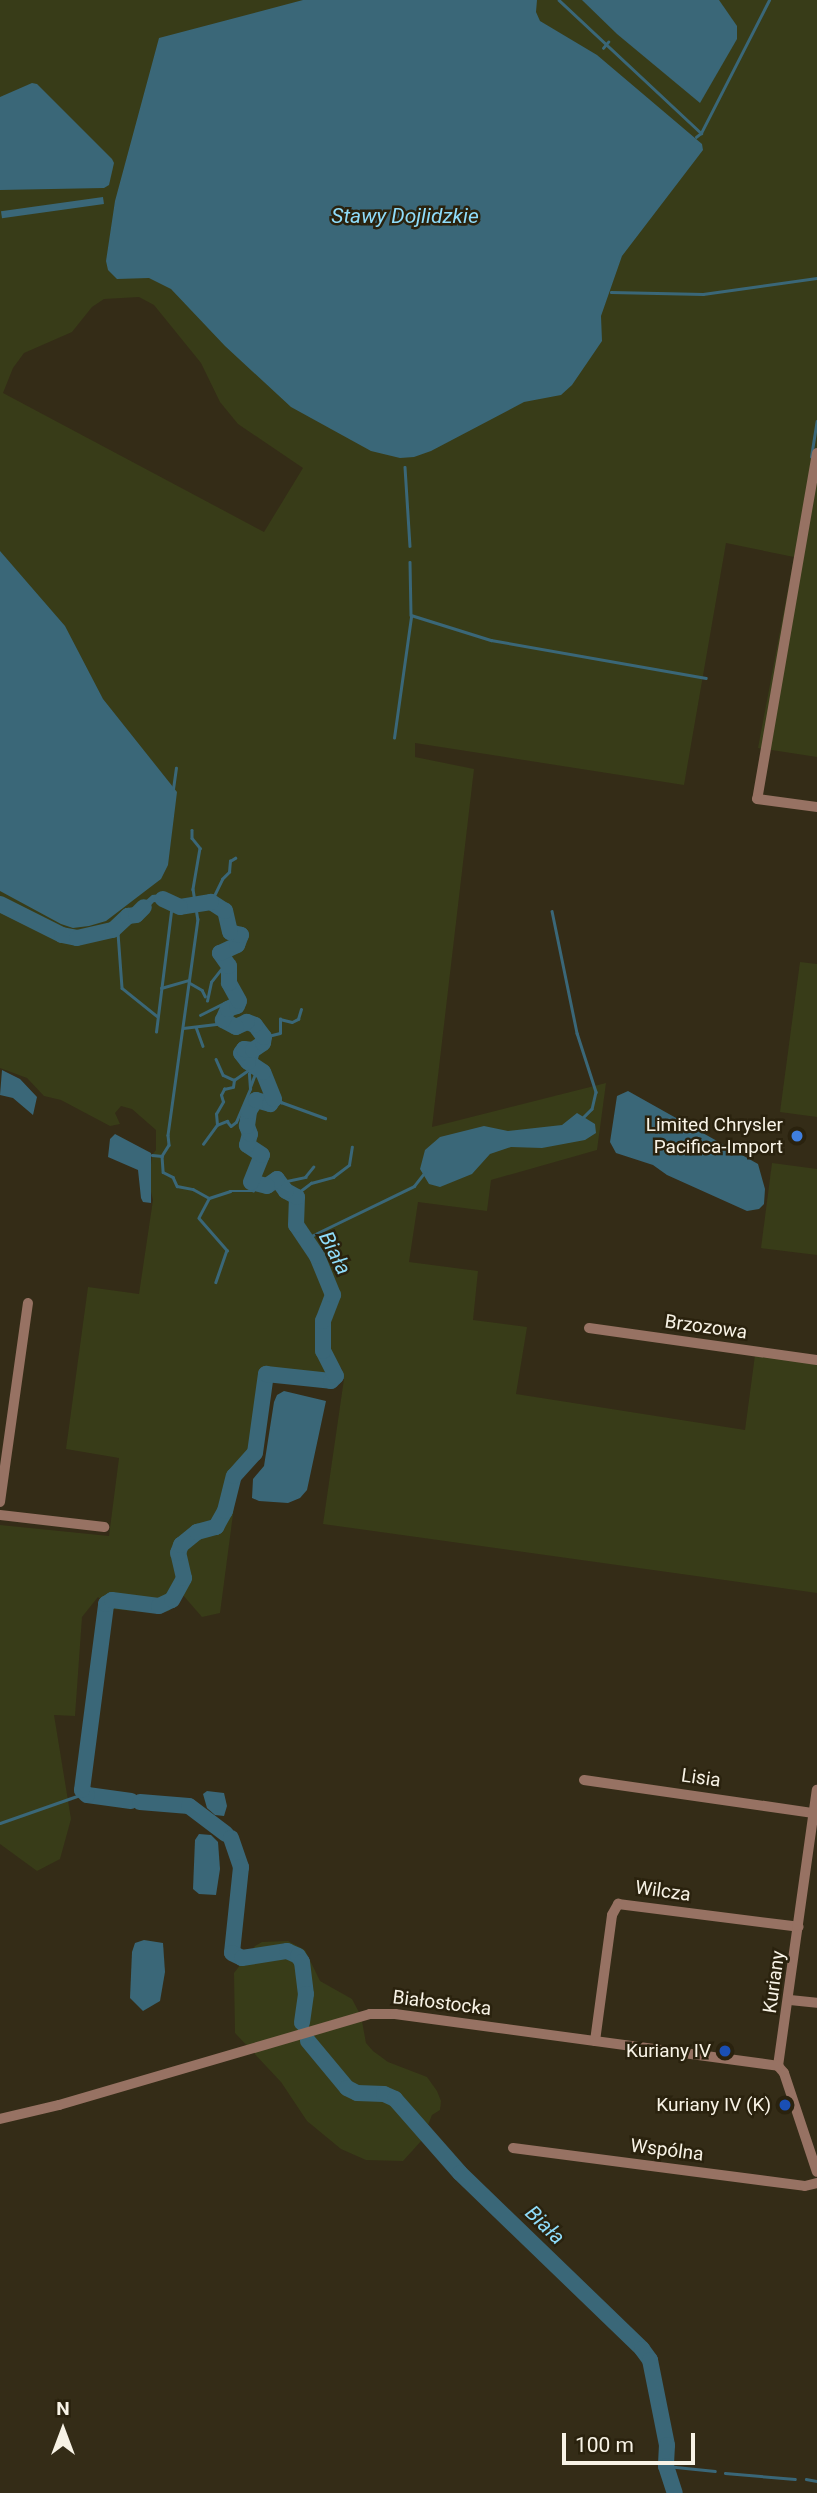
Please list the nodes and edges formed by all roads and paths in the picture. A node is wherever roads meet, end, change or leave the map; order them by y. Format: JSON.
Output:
{"nodes":[{"id":1,"x":817,"y":453,"type":"edge"},
{"id":2,"x":817,"y":807,"type":"edge"},
{"id":3,"x":28,"y":1303,"type":"dead end"},
{"id":4,"x":589,"y":1328,"type":"dead end"},
{"id":5,"x":817,"y":1360,"type":"edge"},
{"id":6,"x":0,"y":1502,"type":"edge"},
{"id":7,"x":0,"y":1515,"type":"edge"},
{"id":8,"x":104,"y":1527,"type":"dead end"},
{"id":9,"x":584,"y":1780,"type":"dead end"},
{"id":10,"x":817,"y":1790,"type":"edge"},
{"id":11,"x":814,"y":1813,"type":"junction"},
{"id":12,"x":799,"y":1927,"type":"junction"},
{"id":13,"x":790,"y":2000,"type":"junction"},
{"id":14,"x":817,"y":2003,"type":"edge"},
{"id":15,"x":595,"y":2041,"type":"junction"},
{"id":16,"x":778,"y":2066,"type":"junction"},
{"id":17,"x":0,"y":2119,"type":"edge"},
{"id":18,"x":513,"y":2148,"type":"dead end"},
{"id":19,"x":817,"y":2172,"type":"edge"},
{"id":20,"x":817,"y":2183,"type":"edge"}],
"edges":[{"from":1,"to":2,"type":"street"},
{"from":3,"to":6,"type":"street"},
{"from":4,"to":5,"type":"street","name":"Brzozowa"},
{"from":7,"to":8,"type":"street"},
{"from":9,"to":11,"type":"street","name":"Lisia"},
{"from":10,"to":11,"type":"street","name":"Kuriany"},
{"from":11,"to":12,"type":"street","name":"Kuriany"},
{"from":12,"to":13,"type":"street","name":"Kuriany"},
{"from":12,"to":15,"type":"street","name":"Wilcza"},
{"from":13,"to":14,"type":"street"},
{"from":13,"to":16,"type":"street","name":"Kuriany"},
{"from":15,"to":16,"type":"street","name":"Białostocka"},
{"from":15,"to":17,"type":"street","name":"Białostocka"},
{"from":16,"to":19,"type":"street"},
{"from":18,"to":20,"type":"street","name":"Wspólna"}]}
